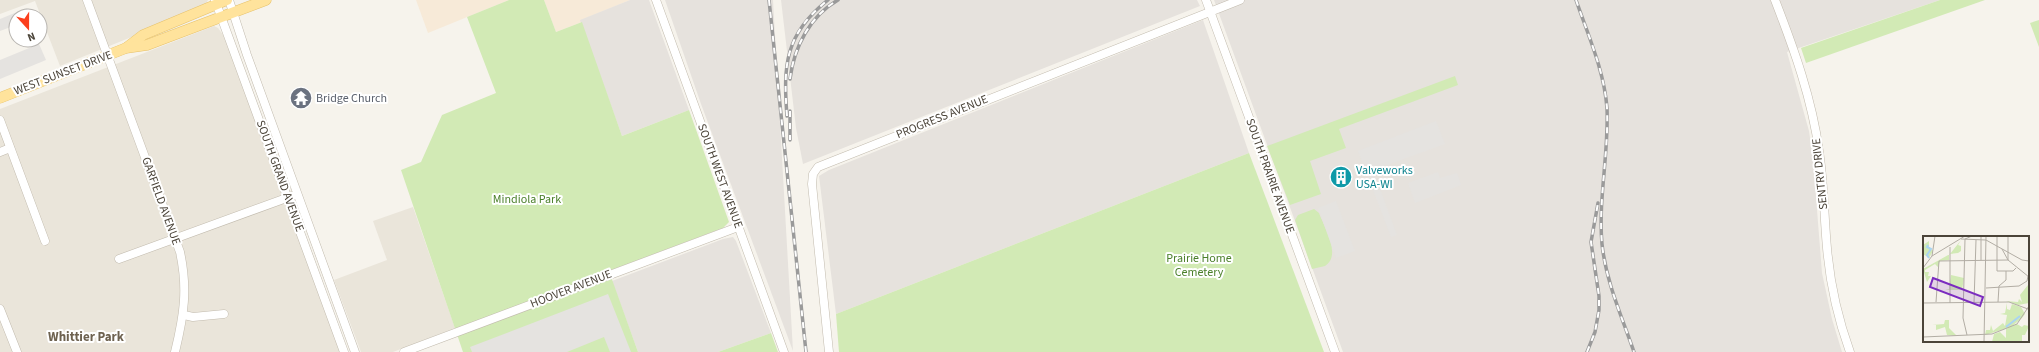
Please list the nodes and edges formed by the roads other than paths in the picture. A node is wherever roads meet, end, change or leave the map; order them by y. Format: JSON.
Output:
{"nodes":[{"id":1,"x":87,"y":0,"type":"edge"},
{"id":2,"x":228,"y":0,"type":"edge"},
{"id":3,"x":266,"y":0,"type":"edge"},
{"id":4,"x":656,"y":0,"type":"edge"},
{"id":5,"x":1206,"y":0,"type":"edge"},
{"id":6,"x":1240,"y":0,"type":"edge"},
{"id":7,"x":1776,"y":0,"type":"edge"},
{"id":8,"x":216,"y":2,"type":"edge"},
{"id":9,"x":1210,"y":11,"type":"junction"},
{"id":10,"x":233,"y":13,"type":"junction"},
{"id":11,"x":222,"y":17,"type":"junction"},
{"id":12,"x":126,"y":48,"type":"junction"},
{"id":13,"x":108,"y":55,"type":"junction"},
{"id":14,"x":247,"y":55,"type":"junction"},
{"id":15,"x":237,"y":59,"type":"junction"},
{"id":16,"x":0,"y":98,"type":"edge"},
{"id":17,"x":265,"y":104,"type":"junction"},
{"id":18,"x":255,"y":108,"type":"junction"},
{"id":19,"x":0,"y":120,"type":"edge"},
{"id":20,"x":10,"y":148,"type":"junction"},
{"id":21,"x":0,"y":152,"type":"edge"},
{"id":22,"x":298,"y":194,"type":"junction"},
{"id":23,"x":287,"y":198,"type":"junction"},
{"id":24,"x":738,"y":227,"type":"junction"},
{"id":25,"x":175,"y":239,"type":"junction"},
{"id":26,"x":45,"y":241,"type":"dead end"},
{"id":27,"x":118,"y":259,"type":"dead end"},
{"id":28,"x":330,"y":281,"type":"junction"},
{"id":29,"x":319,"y":285,"type":"junction"},
{"id":30,"x":0,"y":309,"type":"edge"},
{"id":31,"x":224,"y":314,"type":"dead end"},
{"id":32,"x":184,"y":315,"type":"junction"},
{"id":33,"x":17,"y":352,"type":"edge"},
{"id":34,"x":175,"y":352,"type":"edge"},
{"id":35,"x":344,"y":352,"type":"edge"},
{"id":36,"x":355,"y":352,"type":"edge"},
{"id":37,"x":404,"y":352,"type":"edge"},
{"id":38,"x":784,"y":352,"type":"edge"},
{"id":39,"x":829,"y":352,"type":"edge"},
{"id":40,"x":1335,"y":352,"type":"edge"},
{"id":41,"x":1850,"y":352,"type":"edge"}],
"edges":[{"from":1,"to":13,"type":"street","name":"GARFIELD AVENUE"},
{"from":2,"to":8,"type":"main road","name":"WEST SUNSET DRIVE"},
{"from":2,"to":10,"type":"street","name":"SOUTH GRAND AVENUE"},
{"from":3,"to":10,"type":"main road","name":"WEST SUNSET DRIVE"},
{"from":4,"to":24,"type":"street","name":"SOUTH WEST AVENUE"},
{"from":5,"to":9,"type":"street","name":"SOUTH PRAIRIE AVENUE"},
{"from":6,"to":9,"type":"street","name":"PROGRESS AVENUE"},
{"from":7,"to":41,"type":"street","name":"SENTRY DRIVE"},
{"from":8,"to":11,"type":"street","name":"SOUTH GRAND AVENUE"},
{"from":8,"to":12,"type":"main road","name":"WEST SUNSET DRIVE"},
{"from":9,"to":39,"type":"street","name":"PROGRESS AVENUE"},
{"from":9,"to":40,"type":"street","name":"SOUTH PRAIRIE AVENUE"},
{"from":10,"to":11,"type":"main road","name":"WEST SUNSET DRIVE"},
{"from":10,"to":14,"type":"street","name":"SOUTH GRAND AVENUE"},
{"from":11,"to":12,"type":"main road","name":"WEST SUNSET DRIVE"},
{"from":11,"to":15,"type":"street","name":"SOUTH GRAND AVENUE"},
{"from":12,"to":13,"type":"main road","name":"WEST SUNSET DRIVE"},
{"from":13,"to":16,"type":"main road","name":"WEST SUNSET DRIVE"},
{"from":13,"to":25,"type":"street","name":"GARFIELD AVENUE"},
{"from":14,"to":15,"type":"street"},
{"from":14,"to":17,"type":"street","name":"SOUTH GRAND AVENUE"},
{"from":15,"to":18,"type":"street","name":"SOUTH GRAND AVENUE"},
{"from":17,"to":18,"type":"street"},
{"from":17,"to":22,"type":"street","name":"SOUTH GRAND AVENUE"},
{"from":18,"to":23,"type":"street","name":"SOUTH GRAND AVENUE"},
{"from":19,"to":20,"type":"street"},
{"from":20,"to":21,"type":"street"},
{"from":20,"to":26,"type":"street"},
{"from":22,"to":23,"type":"street"},
{"from":22,"to":28,"type":"street","name":"SOUTH GRAND AVENUE"},
{"from":23,"to":25,"type":"street"},
{"from":23,"to":29,"type":"street","name":"SOUTH GRAND AVENUE"},
{"from":24,"to":37,"type":"street","name":"HOOVER AVENUE"},
{"from":24,"to":38,"type":"street","name":"SOUTH WEST AVENUE"},
{"from":25,"to":27,"type":"street"},
{"from":25,"to":32,"type":"street","name":"GARFIELD AVENUE"},
{"from":28,"to":29,"type":"street"},
{"from":28,"to":36,"type":"street","name":"SOUTH GRAND AVENUE"},
{"from":29,"to":35,"type":"street","name":"SOUTH GRAND AVENUE"},
{"from":30,"to":33,"type":"street"},
{"from":31,"to":32,"type":"street"},
{"from":32,"to":34,"type":"street","name":"GARFIELD AVENUE"}]}
